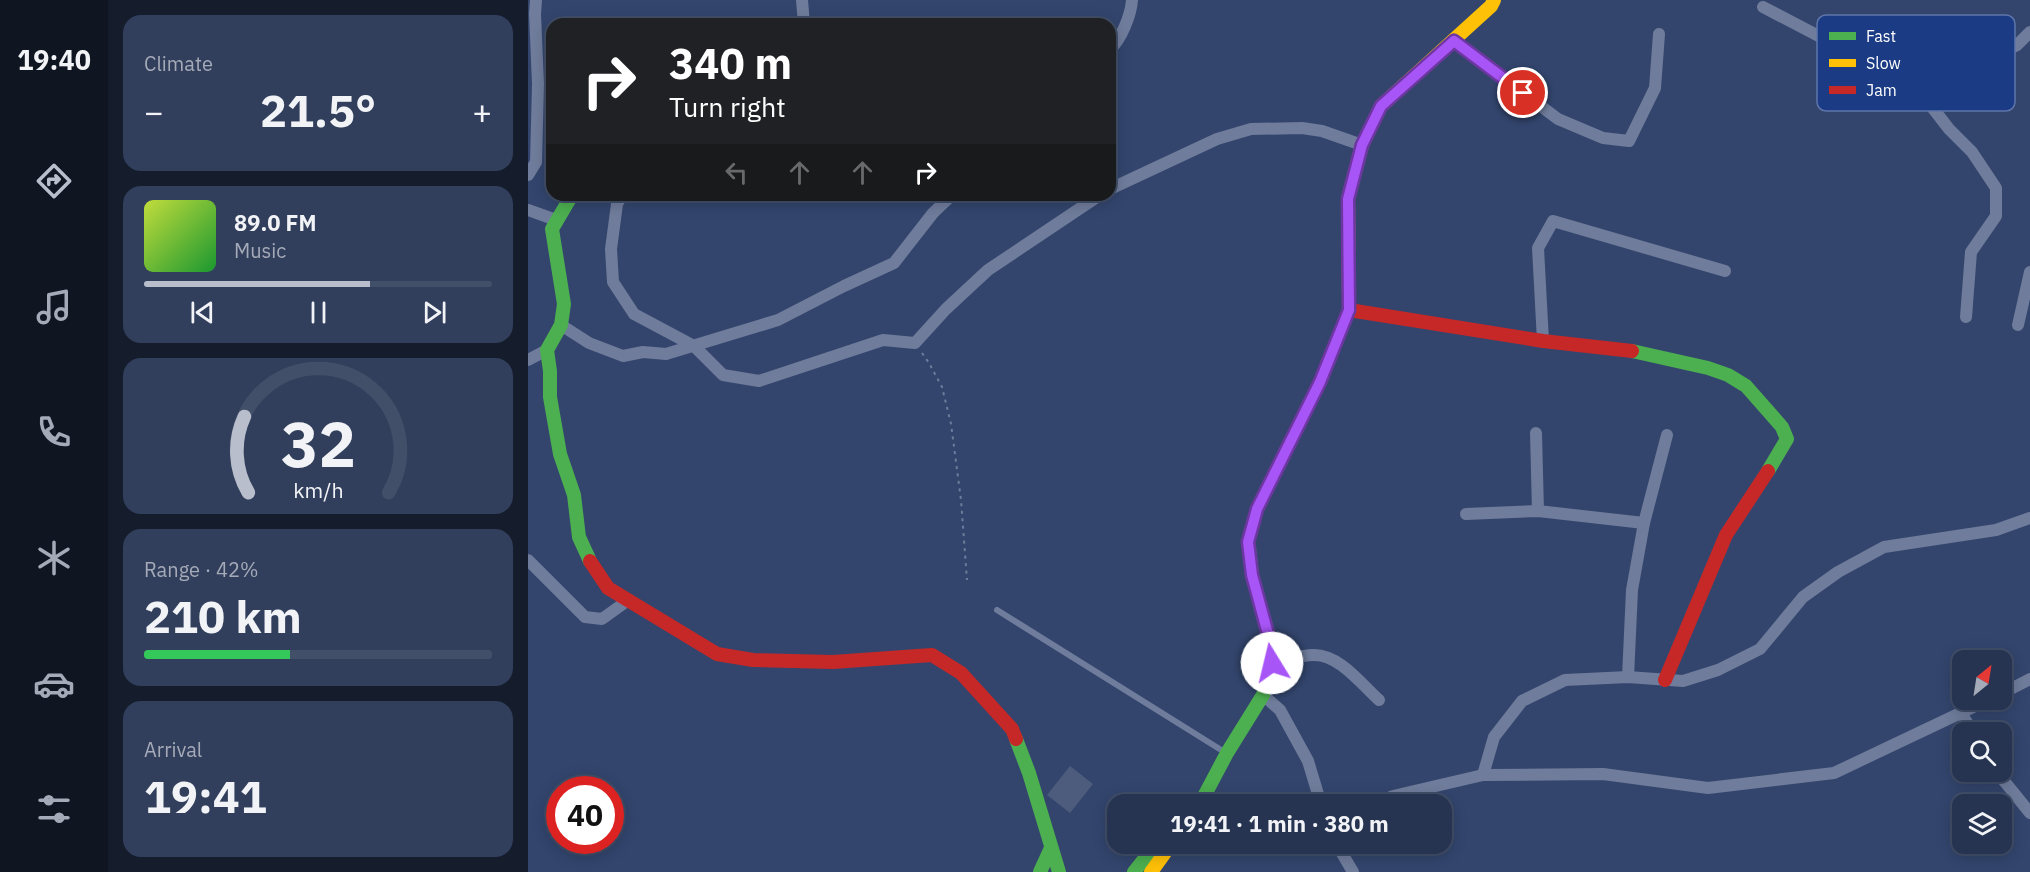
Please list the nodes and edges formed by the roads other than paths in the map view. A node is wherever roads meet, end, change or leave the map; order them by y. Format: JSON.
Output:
{"nodes":[{"id":1,"x":536,"y":0,"type":"edge"},
{"id":2,"x":802,"y":0,"type":"edge"},
{"id":3,"x":1132,"y":0,"type":"edge"},
{"id":4,"x":1494,"y":0,"type":"edge"},
{"id":5,"x":1763,"y":7,"type":"dead end"},
{"id":6,"x":804,"y":18,"type":"edge"},
{"id":7,"x":2030,"y":32,"type":"edge"},
{"id":8,"x":1659,"y":34,"type":"dead end"},
{"id":9,"x":1817,"y":35,"type":"edge"},
{"id":10,"x":1454,"y":41,"type":"junction"},
{"id":11,"x":1116,"y":45,"type":"edge"},
{"id":12,"x":2015,"y":46,"type":"edge"},
{"id":13,"x":1935,"y":111,"type":"edge"},
{"id":14,"x":1362,"y":145,"type":"junction"},
{"id":15,"x":528,"y":175,"type":"edge"},
{"id":16,"x":1116,"y":186,"type":"edge"},
{"id":17,"x":568,"y":201,"type":"edge"},
{"id":18,"x":619,"y":201,"type":"edge"},
{"id":19,"x":946,"y":201,"type":"edge"},
{"id":20,"x":1091,"y":201,"type":"edge"},
{"id":21,"x":528,"y":210,"type":"edge"},
{"id":22,"x":556,"y":220,"type":"junction"},
{"id":23,"x":1725,"y":271,"type":"dead end"},
{"id":24,"x":2030,"y":272,"type":"edge"},
{"id":25,"x":1349,"y":310,"type":"junction"},
{"id":26,"x":1966,"y":316,"type":"dead end"},
{"id":27,"x":561,"y":325,"type":"junction"},
{"id":28,"x":2018,"y":325,"type":"dead end"},
{"id":29,"x":1543,"y":341,"type":"junction"},
{"id":30,"x":694,"y":346,"type":"junction"},
{"id":31,"x":547,"y":350,"type":"junction"},
{"id":32,"x":528,"y":360,"type":"edge"},
{"id":33,"x":1536,"y":433,"type":"dead end"},
{"id":34,"x":1667,"y":435,"type":"dead end"},
{"id":35,"x":1538,"y":511,"type":"junction"},
{"id":36,"x":1466,"y":514,"type":"dead end"},
{"id":37,"x":2030,"y":518,"type":"edge"},
{"id":38,"x":1644,"y":523,"type":"junction"},
{"id":39,"x":528,"y":560,"type":"edge"},
{"id":40,"x":627,"y":601,"type":"junction"},
{"id":41,"x":997,"y":610,"type":"dead end"},
{"id":42,"x":1272,"y":663,"type":"junction"},
{"id":43,"x":1628,"y":677,"type":"junction"},
{"id":44,"x":1665,"y":680,"type":"junction"},
{"id":45,"x":2030,"y":680,"type":"edge"},
{"id":46,"x":2012,"y":689,"type":"edge"},
{"id":47,"x":1263,"y":695,"type":"junction"},
{"id":48,"x":1379,"y":700,"type":"dead end"},
{"id":49,"x":1967,"y":710,"type":"edge"},
{"id":50,"x":1961,"y":713,"type":"junction"},
{"id":51,"x":1967,"y":722,"type":"edge"},
{"id":52,"x":1227,"y":753,"type":"junction"},
{"id":53,"x":1483,"y":775,"type":"junction"},
{"id":54,"x":1214,"y":777,"type":"junction"},
{"id":55,"x":2005,"y":782,"type":"edge"},
{"id":56,"x":1195,"y":794,"type":"edge"},
{"id":57,"x":1205,"y":794,"type":"edge"},
{"id":58,"x":1318,"y":794,"type":"edge"},
{"id":59,"x":1402,"y":794,"type":"edge"},
{"id":60,"x":2030,"y":813,"type":"edge"},
{"id":61,"x":1051,"y":848,"type":"junction"},
{"id":62,"x":1148,"y":854,"type":"edge"},
{"id":63,"x":1164,"y":854,"type":"edge"},
{"id":64,"x":1342,"y":854,"type":"edge"},
{"id":65,"x":1040,"y":872,"type":"edge"},
{"id":66,"x":1059,"y":872,"type":"edge"},
{"id":67,"x":1134,"y":872,"type":"edge"},
{"id":68,"x":1151,"y":872,"type":"edge"},
{"id":69,"x":1353,"y":872,"type":"edge"}],
"edges":[{"from":1,"to":15,"type":"street"},
{"from":2,"to":6,"type":"street"},
{"from":3,"to":11,"type":"street"},
{"from":4,"to":10,"type":"street"},
{"from":5,"to":9,"type":"street"},
{"from":7,"to":12,"type":"street"},
{"from":8,"to":10,"type":"street"},
{"from":10,"to":14,"type":"street"},
{"from":13,"to":26,"type":"street"},
{"from":14,"to":16,"type":"street"},
{"from":14,"to":25,"type":"street"},
{"from":17,"to":22,"type":"street"},
{"from":18,"to":30,"type":"street"},
{"from":19,"to":30,"type":"street"},
{"from":20,"to":30,"type":"street"},
{"from":21,"to":22,"type":"street"},
{"from":22,"to":27,"type":"street"},
{"from":23,"to":29,"type":"street"},
{"from":24,"to":28,"type":"street"},
{"from":25,"to":29,"type":"street"},
{"from":25,"to":42,"type":"street"},
{"from":27,"to":30,"type":"street"},
{"from":27,"to":31,"type":"street"},
{"from":29,"to":44,"type":"street"},
{"from":31,"to":32,"type":"street"},
{"from":31,"to":40,"type":"street"},
{"from":33,"to":35,"type":"street"},
{"from":34,"to":38,"type":"street"},
{"from":35,"to":36,"type":"street"},
{"from":35,"to":38,"type":"street"},
{"from":37,"to":44,"type":"street"},
{"from":38,"to":43,"type":"street"},
{"from":39,"to":40,"type":"street"},
{"from":40,"to":61,"type":"street"},
{"from":41,"to":52,"type":"lane"},
{"from":42,"to":47,"type":"street"},
{"from":42,"to":48,"type":"street"},
{"from":43,"to":44,"type":"street"},
{"from":43,"to":53,"type":"street"},
{"from":45,"to":46,"type":"street"},
{"from":47,"to":52,"type":"street"},
{"from":47,"to":58,"type":"street"},
{"from":49,"to":50,"type":"street"},
{"from":50,"to":51,"type":"street"},
{"from":50,"to":53,"type":"street"},
{"from":52,"to":54,"type":"street"},
{"from":53,"to":59,"type":"street"},
{"from":54,"to":56,"type":"street"},
{"from":54,"to":57,"type":"street"},
{"from":55,"to":60,"type":"street"},
{"from":61,"to":65,"type":"street"},
{"from":61,"to":66,"type":"street"},
{"from":62,"to":67,"type":"street"},
{"from":63,"to":68,"type":"street"},
{"from":64,"to":69,"type":"street"}]}
